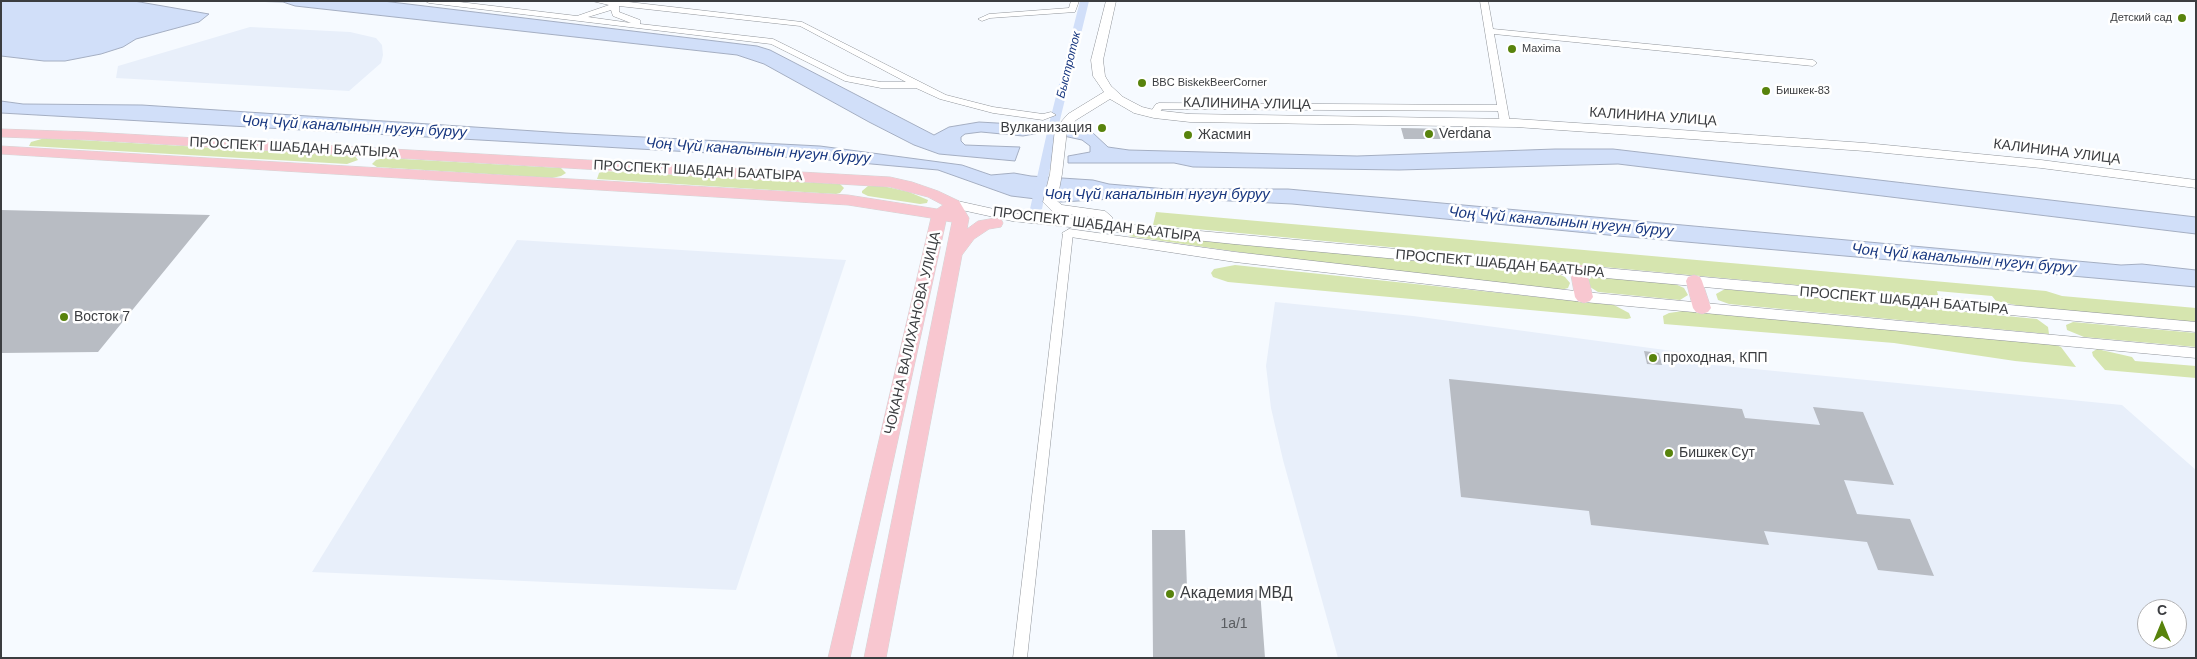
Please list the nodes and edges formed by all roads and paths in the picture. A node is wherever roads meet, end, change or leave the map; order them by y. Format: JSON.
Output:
{"nodes":[{"id":1,"x":430,"y":1,"type":"edge"},
{"id":2,"x":596,"y":1,"type":"edge"},
{"id":3,"x":1075,"y":1,"type":"edge"},
{"id":4,"x":1111,"y":1,"type":"edge"},
{"id":5,"x":1484,"y":1,"type":"edge"},
{"id":6,"x":617,"y":2,"type":"edge"},
{"id":7,"x":571,"y":18,"type":"junction"},
{"id":8,"x":982,"y":19,"type":"dead end"},
{"id":9,"x":654,"y":29,"type":"junction"},
{"id":10,"x":1489,"y":32,"type":"junction"},
{"id":11,"x":1813,"y":63,"type":"dead end"},
{"id":12,"x":918,"y":85,"type":"junction"},
{"id":13,"x":1112,"y":94,"type":"junction"},
{"id":14,"x":1502,"y":108,"type":"junction"},
{"id":15,"x":1154,"y":114,"type":"junction"},
{"id":16,"x":1051,"y":115,"type":"dead end"},
{"id":17,"x":1505,"y":123,"type":"junction"},
{"id":18,"x":1,"y":133,"type":"edge"},
{"id":19,"x":32,"y":134,"type":"junction"},
{"id":20,"x":7,"y":150,"type":"edge"},
{"id":21,"x":372,"y":153,"type":"junction"},
{"id":22,"x":584,"y":165,"type":"junction"},
{"id":23,"x":357,"y":170,"type":"junction"},
{"id":24,"x":855,"y":180,"type":"junction"},
{"id":25,"x":572,"y":183,"type":"junction"},
{"id":26,"x":2196,"y":184,"type":"edge"},
{"id":27,"x":932,"y":194,"type":"junction"},
{"id":28,"x":848,"y":200,"type":"junction"},
{"id":29,"x":904,"y":209,"type":"junction"},
{"id":30,"x":951,"y":213,"type":"junction"},
{"id":31,"x":995,"y":223,"type":"junction"},
{"id":32,"x":1106,"y":227,"type":"junction"},
{"id":33,"x":1068,"y":233,"type":"junction"},
{"id":34,"x":930,"y":254,"type":"junction"},
{"id":35,"x":953,"y":255,"type":"junction"},
{"id":36,"x":1578,"y":270,"type":"junction"},
{"id":37,"x":1694,"y":281,"type":"junction"},
{"id":38,"x":1584,"y":297,"type":"junction"},
{"id":39,"x":1702,"y":308,"type":"junction"},
{"id":40,"x":2048,"y":315,"type":"junction"},
{"id":41,"x":2196,"y":327,"type":"edge"},
{"id":42,"x":2066,"y":342,"type":"junction"},
{"id":43,"x":2196,"y":353,"type":"edge"},
{"id":44,"x":839,"y":658,"type":"edge"},
{"id":45,"x":875,"y":658,"type":"edge"},
{"id":46,"x":1020,"y":658,"type":"edge"}],
"edges":[{"from":1,"to":7,"type":"street"},
{"from":2,"to":6,"type":"street"},
{"from":3,"to":8,"type":"street"},
{"from":4,"to":13,"type":"main road"},
{"from":5,"to":10,"type":"street"},
{"from":6,"to":7,"type":"street"},
{"from":6,"to":9,"type":"street"},
{"from":6,"to":12,"type":"street"},
{"from":7,"to":9,"type":"street"},
{"from":9,"to":12,"type":"street"},
{"from":10,"to":11,"type":"street"},
{"from":10,"to":14,"type":"street"},
{"from":12,"to":16,"type":"street"},
{"from":13,"to":15,"type":"main road","name":"КАЛИНИНА УЛИЦА"},
{"from":13,"to":32,"type":"main road"},
{"from":14,"to":15,"type":"street"},
{"from":14,"to":17,"type":"street"},
{"from":15,"to":17,"type":"main road","name":"КАЛИНИНА УЛИЦА"},
{"from":17,"to":26,"type":"main road","name":"КАЛИНИНА УЛИЦА"},
{"from":18,"to":19,"type":"main road","name":"ПРОСПЕКТ ШАБДАН БААТЫРА"},
{"from":19,"to":20,"type":"main road"},
{"from":19,"to":21,"type":"main road","name":"ПРОСПЕКТ ШАБДАН БААТЫРА"},
{"from":20,"to":23,"type":"main road","name":"ПРОСПЕКТ ШАБДАН БААТЫРА"},
{"from":21,"to":22,"type":"main road","name":"ПРОСПЕКТ ШАБДАН БААТЫРА"},
{"from":21,"to":23,"type":"main road"},
{"from":22,"to":24,"type":"main road","name":"ПРОСПЕКТ ШАБДАН БААТЫРА"},
{"from":22,"to":25,"type":"main road"},
{"from":23,"to":25,"type":"main road","name":"ПРОСПЕКТ ШАБДАН БААТЫРА"},
{"from":24,"to":27,"type":"main road","name":"ПРОСПЕКТ ШАБДАН БААТЫРА"},
{"from":24,"to":28,"type":"main road"},
{"from":25,"to":28,"type":"main road","name":"ПРОСПЕКТ ШАБДАН БААТЫРА"},
{"from":27,"to":29,"type":"main road"},
{"from":27,"to":30,"type":"main road","name":"ПРОСПЕКТ ШАБДАН БААТЫРА"},
{"from":28,"to":29,"type":"main road","name":"ПРОСПЕКТ ШАБДАН БААТЫРА"},
{"from":29,"to":30,"type":"main road","name":"ПРОСПЕКТ ШАБДАН БААТЫРА"},
{"from":29,"to":34,"type":"main road"},
{"from":30,"to":31,"type":"main road","name":"ПРОСПЕКТ ШАБДАН БААТЫРА"},
{"from":30,"to":32,"type":"main road","name":"ПРОСПЕКТ ШАБДАН БААТЫРА"},
{"from":30,"to":34,"type":"main road","name":"ЧОКАНА ВАЛИХАНОВА УЛИЦА"},
{"from":30,"to":35,"type":"main road","name":"ЧОКАНА ВАЛИХАНОВА УЛИЦА"},
{"from":31,"to":33,"type":"main road","name":"ПРОСПЕКТ ШАБДАН БААТЫРА"},
{"from":31,"to":35,"type":"main road"},
{"from":32,"to":36,"type":"main road","name":"ПРОСПЕКТ ШАБДАН БААТЫРА"},
{"from":33,"to":38,"type":"main road","name":"ПРОСПЕКТ ШАБДАН БААТЫРА"},
{"from":33,"to":46,"type":"street"},
{"from":34,"to":44,"type":"main road","name":"ЧОКАНА ВАЛИХАНОВА УЛИЦА"},
{"from":35,"to":45,"type":"main road","name":"ЧОКАНА ВАЛИХАНОВА УЛИЦА"},
{"from":36,"to":37,"type":"main road","name":"ПРОСПЕКТ ШАБДАН БААТЫРА"},
{"from":36,"to":38,"type":"main road"},
{"from":37,"to":39,"type":"main road"},
{"from":37,"to":40,"type":"main road","name":"ПРОСПЕКТ ШАБДАН БААТЫРА"},
{"from":38,"to":39,"type":"main road","name":"ПРОСПЕКТ ШАБДАН БААТЫРА"},
{"from":39,"to":42,"type":"main road","name":"ПРОСПЕКТ ШАБДАН БААТЫРА"},
{"from":40,"to":41,"type":"main road","name":"ПРОСПЕКТ ШАБДАН БААТЫРА"},
{"from":40,"to":42,"type":"main road"},
{"from":42,"to":43,"type":"main road","name":"ПРОСПЕКТ ШАБДАН БААТЫРА"}]}
